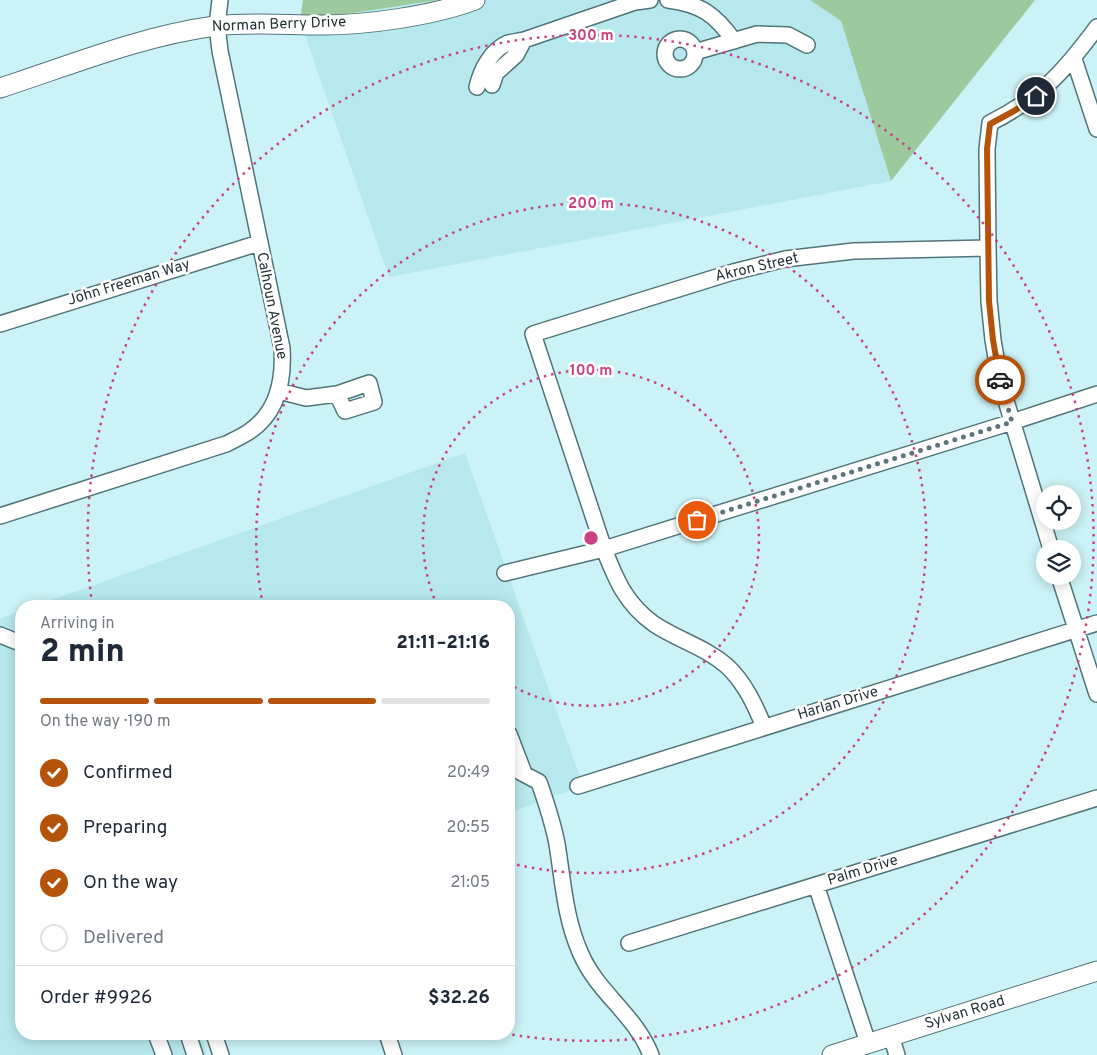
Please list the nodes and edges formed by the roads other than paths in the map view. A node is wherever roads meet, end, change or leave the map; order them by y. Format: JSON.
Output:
{"nodes":[{"id":1,"x":220,"y":0,"type":"edge"},
{"id":2,"x":475,"y":0,"type":"edge"},
{"id":3,"x":650,"y":0,"type":"edge"},
{"id":4,"x":668,"y":0,"type":"edge"},
{"id":5,"x":217,"y":26,"type":"junction"},
{"id":6,"x":1097,"y":27,"type":"edge"},
{"id":7,"x":524,"y":40,"type":"junction"},
{"id":8,"x":734,"y":41,"type":"junction"},
{"id":9,"x":807,"y":45,"type":"dead end"},
{"id":10,"x":695,"y":52,"type":"dead end"},
{"id":11,"x":1074,"y":59,"type":"junction"},
{"id":12,"x":492,"y":85,"type":"dead end"},
{"id":13,"x":477,"y":87,"type":"dead end"},
{"id":14,"x":0,"y":88,"type":"edge"},
{"id":15,"x":1097,"y":129,"type":"edge"},
{"id":16,"x":259,"y":243,"type":"junction"},
{"id":17,"x":988,"y":248,"type":"junction"},
{"id":18,"x":0,"y":324,"type":"edge"},
{"id":19,"x":279,"y":391,"type":"junction"},
{"id":20,"x":337,"y":394,"type":"dead end"},
{"id":21,"x":1097,"y":394,"type":"edge"},
{"id":22,"x":1012,"y":422,"type":"junction"},
{"id":23,"x":0,"y":516,"type":"edge"},
{"id":24,"x":1048,"y":540,"type":"edge"},
{"id":25,"x":604,"y":549,"type":"junction"},
{"id":26,"x":505,"y":573,"type":"dead end"},
{"id":27,"x":1062,"y":585,"type":"edge"},
{"id":28,"x":1097,"y":623,"type":"edge"},
{"id":29,"x":1076,"y":629,"type":"junction"},
{"id":30,"x":0,"y":635,"type":"edge"},
{"id":31,"x":15,"y":641,"type":"edge"},
{"id":32,"x":1097,"y":694,"type":"edge"},
{"id":33,"x":764,"y":727,"type":"junction"},
{"id":34,"x":515,"y":771,"type":"edge"},
{"id":35,"x":578,"y":786,"type":"dead end"},
{"id":36,"x":1097,"y":798,"type":"edge"},
{"id":37,"x":816,"y":886,"type":"junction"},
{"id":38,"x":629,"y":943,"type":"dead end"},
{"id":39,"x":1097,"y":971,"type":"edge"},
{"id":40,"x":891,"y":1036,"type":"junction"},
{"id":41,"x":158,"y":1040,"type":"edge"},
{"id":42,"x":190,"y":1040,"type":"edge"},
{"id":43,"x":216,"y":1040,"type":"edge"},
{"id":44,"x":389,"y":1040,"type":"edge"},
{"id":45,"x":868,"y":1043,"type":"junction"},
{"id":46,"x":164,"y":1055,"type":"edge"},
{"id":47,"x":195,"y":1055,"type":"edge"},
{"id":48,"x":221,"y":1055,"type":"edge"},
{"id":49,"x":394,"y":1055,"type":"edge"},
{"id":50,"x":651,"y":1055,"type":"edge"},
{"id":51,"x":832,"y":1055,"type":"edge"},
{"id":52,"x":897,"y":1055,"type":"edge"}],
"edges":[{"from":1,"to":5,"type":"street","name":"Calhoun Avenue"},
{"from":2,"to":5,"type":"main road","name":"Norman Berry Drive"},
{"from":3,"to":7,"type":"street"},
{"from":4,"to":8,"type":"street"},
{"from":5,"to":14,"type":"main road","name":"Norman Berry Drive"},
{"from":5,"to":16,"type":"street","name":"Calhoun Avenue"},
{"from":6,"to":11,"type":"street"},
{"from":7,"to":12,"type":"street"},
{"from":7,"to":13,"type":"street"},
{"from":8,"to":9,"type":"street"},
{"from":8,"to":10,"type":"street"},
{"from":11,"to":15,"type":"street"},
{"from":11,"to":17,"type":"street"},
{"from":16,"to":18,"type":"street","name":"John Freeman Way"},
{"from":16,"to":19,"type":"street","name":"Calhoun Avenue"},
{"from":17,"to":22,"type":"street"},
{"from":17,"to":25,"type":"street","name":"Akron Street"},
{"from":19,"to":20,"type":"street"},
{"from":19,"to":23,"type":"street","name":"Calhoun Avenue"},
{"from":21,"to":22,"type":"street"},
{"from":22,"to":24,"type":"street"},
{"from":22,"to":25,"type":"street"},
{"from":25,"to":26,"type":"street"},
{"from":25,"to":33,"type":"street"},
{"from":27,"to":29,"type":"street"},
{"from":28,"to":29,"type":"street","name":"Harlan Drive"},
{"from":29,"to":32,"type":"street"},
{"from":29,"to":33,"type":"street","name":"Harlan Drive"},
{"from":30,"to":31,"type":"street"},
{"from":33,"to":35,"type":"street","name":"Harlan Drive"},
{"from":34,"to":50,"type":"street"},
{"from":36,"to":37,"type":"street","name":"Palm Drive"},
{"from":37,"to":38,"type":"street","name":"Palm Drive"},
{"from":37,"to":45,"type":"street"},
{"from":39,"to":40,"type":"main road","name":"Sylvan Road"},
{"from":40,"to":45,"type":"main road","name":"Sylvan Road"},
{"from":40,"to":52,"type":"street"},
{"from":41,"to":46,"type":"street"},
{"from":42,"to":47,"type":"street"},
{"from":43,"to":48,"type":"street"},
{"from":44,"to":49,"type":"street"},
{"from":45,"to":51,"type":"main road","name":"Sylvan Road"}]}
